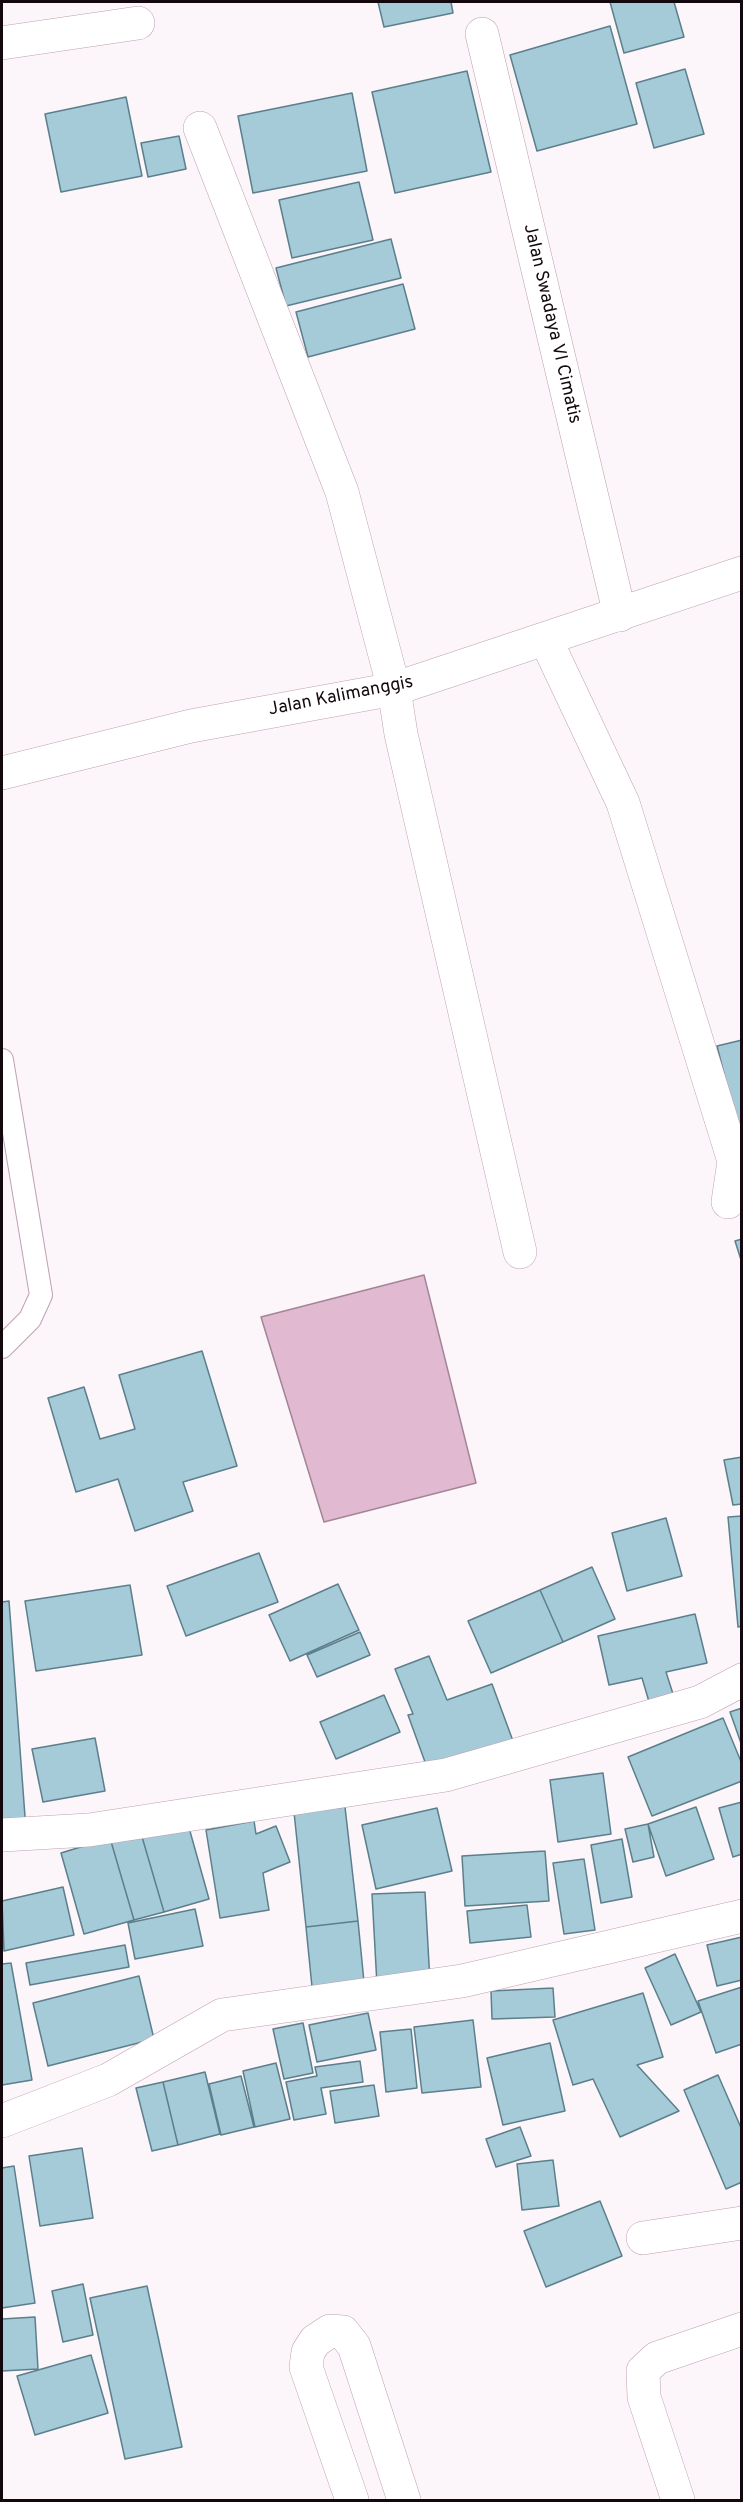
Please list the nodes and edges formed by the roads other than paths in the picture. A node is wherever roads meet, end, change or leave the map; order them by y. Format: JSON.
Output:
{"nodes":[{"id":1,"x":138,"y":23,"type":"dead end"},
{"id":2,"x":482,"y":34,"type":"dead end"},
{"id":3,"x":2,"y":43,"type":"edge"},
{"id":4,"x":200,"y":128,"type":"dead end"},
{"id":5,"x":741,"y":573,"type":"edge"},
{"id":6,"x":620,"y":615,"type":"junction"},
{"id":7,"x":546,"y":640,"type":"junction"},
{"id":8,"x":394,"y":689,"type":"junction"},
{"id":9,"x":2,"y":773,"type":"edge"},
{"id":10,"x":2,"y":1060,"type":"edge"},
{"id":11,"x":728,"y":1202,"type":"dead end"},
{"id":12,"x":520,"y":1252,"type":"dead end"},
{"id":13,"x":2,"y":1347,"type":"edge"},
{"id":14,"x":741,"y":1680,"type":"edge"},
{"id":15,"x":2,"y":1836,"type":"edge"},
{"id":16,"x":741,"y":1916,"type":"edge"},
{"id":17,"x":2,"y":2121,"type":"edge"},
{"id":18,"x":741,"y":2223,"type":"edge"},
{"id":19,"x":643,"y":2238,"type":"dead end"},
{"id":20,"x":741,"y":2329,"type":"edge"},
{"id":21,"x":352,"y":2500,"type":"edge"},
{"id":22,"x":404,"y":2500,"type":"edge"},
{"id":23,"x":678,"y":2500,"type":"edge"}],
"edges":[{"from":1,"to":3,"type":"street"},
{"from":2,"to":6,"type":"street","name":"Jalan Swadaya VI Cimatis"},
{"from":4,"to":8,"type":"street"},
{"from":5,"to":6,"type":"street","name":"Jalan Kalimanggis"},
{"from":6,"to":7,"type":"street","name":"Jalan Kalimanggis"},
{"from":7,"to":8,"type":"street","name":"Jalan Kalimanggis"},
{"from":7,"to":11,"type":"street"},
{"from":8,"to":9,"type":"street","name":"Jalan Kalimanggis"},
{"from":8,"to":12,"type":"street"},
{"from":10,"to":13,"type":"lane"},
{"from":14,"to":15,"type":"street"},
{"from":16,"to":17,"type":"street"},
{"from":18,"to":19,"type":"street"},
{"from":20,"to":23,"type":"street"},
{"from":21,"to":22,"type":"street"}]}
